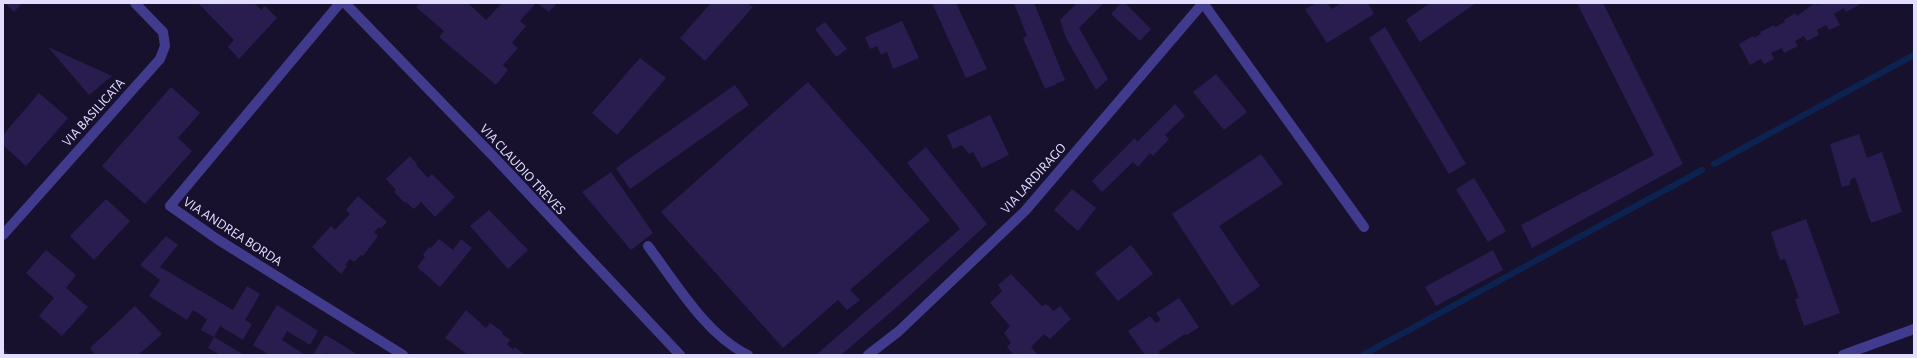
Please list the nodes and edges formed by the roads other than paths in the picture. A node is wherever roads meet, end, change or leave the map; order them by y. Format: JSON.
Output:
{"nodes":[{"id":1,"x":135,"y":3,"type":"edge"},
{"id":2,"x":340,"y":3,"type":"edge"},
{"id":3,"x":345,"y":3,"type":"edge"},
{"id":4,"x":1203,"y":3,"type":"edge"},
{"id":5,"x":1364,"y":227,"type":"dead end"},
{"id":6,"x":3,"y":235,"type":"edge"},
{"id":7,"x":648,"y":246,"type":"dead end"},
{"id":8,"x":1914,"y":329,"type":"edge"},
{"id":9,"x":403,"y":355,"type":"edge"},
{"id":10,"x":680,"y":355,"type":"edge"},
{"id":11,"x":748,"y":355,"type":"edge"},
{"id":12,"x":868,"y":355,"type":"edge"},
{"id":13,"x":1843,"y":355,"type":"edge"}],
"edges":[{"from":1,"to":6,"type":"street","name":"VIA BASILICATA"},
{"from":2,"to":9,"type":"street","name":"VIA ANDREA BORDA"},
{"from":3,"to":10,"type":"street","name":"VIA CLAUDIO TREVES"},
{"from":4,"to":5,"type":"street","name":"VIA LARDIRAGO"},
{"from":4,"to":12,"type":"street","name":"VIA LARDIRAGO"},
{"from":7,"to":11,"type":"street"},
{"from":8,"to":13,"type":"street"}]}
